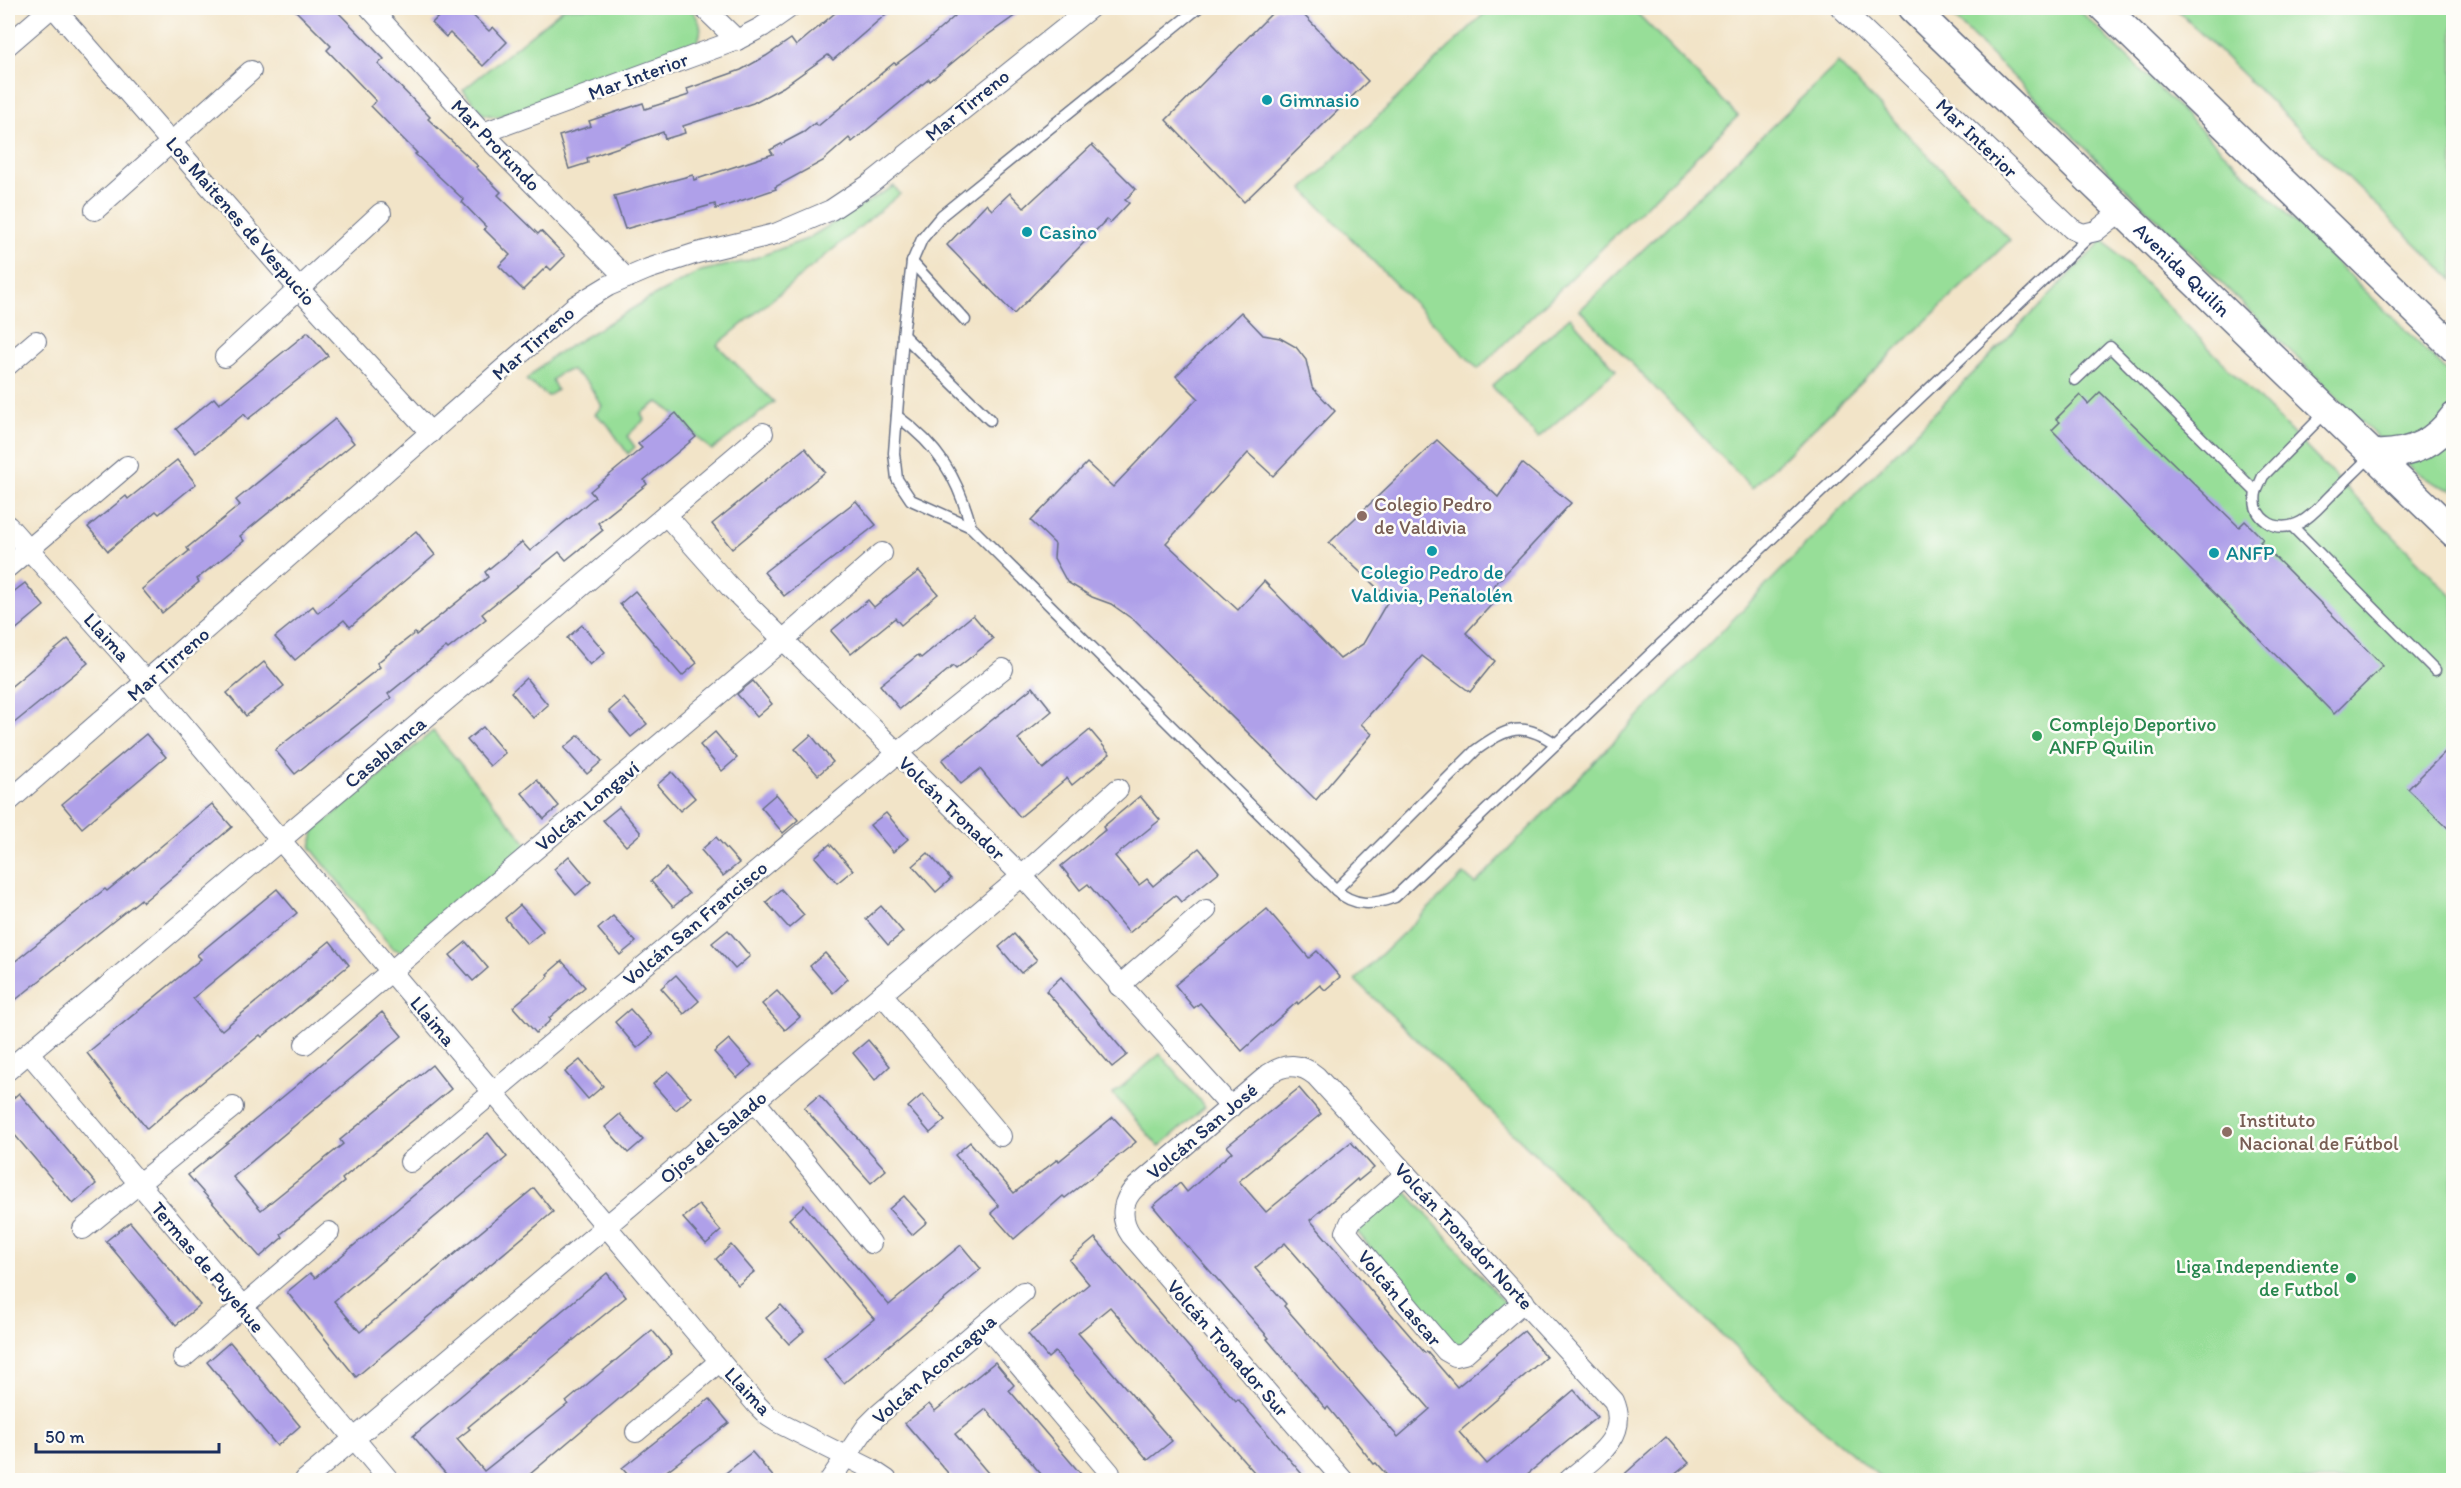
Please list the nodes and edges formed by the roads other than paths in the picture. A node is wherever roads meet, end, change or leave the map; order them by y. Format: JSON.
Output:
{"nodes":[{"id":1,"x":52,"y":8,"type":"edge"},
{"id":2,"x":370,"y":8,"type":"edge"},
{"id":3,"x":704,"y":8,"type":"edge"},
{"id":4,"x":789,"y":8,"type":"edge"},
{"id":5,"x":1090,"y":8,"type":"edge"},
{"id":6,"x":1198,"y":8,"type":"edge"},
{"id":7,"x":1841,"y":8,"type":"edge"},
{"id":8,"x":1912,"y":8,"type":"edge"},
{"id":9,"x":2104,"y":8,"type":"edge"},
{"id":10,"x":737,"y":40,"type":"junction"},
{"id":11,"x":8,"y":45,"type":"edge"},
{"id":12,"x":251,"y":71,"type":"dead end"},
{"id":13,"x":483,"y":133,"type":"junction"},
{"id":14,"x":172,"y":142,"type":"junction"},
{"id":15,"x":95,"y":210,"type":"dead end"},
{"id":16,"x":2120,"y":212,"type":"junction"},
{"id":17,"x":381,"y":213,"type":"dead end"},
{"id":18,"x":2096,"y":231,"type":"junction"},
{"id":19,"x":912,"y":262,"type":"junction"},
{"id":20,"x":626,"y":278,"type":"junction"},
{"id":21,"x":300,"y":290,"type":"junction"},
{"id":22,"x":966,"y":320,"type":"dead end"},
{"id":23,"x":903,"y":334,"type":"junction"},
{"id":24,"x":36,"y":341,"type":"dead end"},
{"id":25,"x":2454,"y":348,"type":"edge"},
{"id":26,"x":225,"y":357,"type":"dead end"},
{"id":27,"x":8,"y":366,"type":"edge"},
{"id":28,"x":2075,"y":380,"type":"dead end"},
{"id":29,"x":2327,"y":411,"type":"junction"},
{"id":30,"x":897,"y":416,"type":"junction"},
{"id":31,"x":2454,"y":417,"type":"edge"},
{"id":32,"x":990,"y":420,"type":"dead end"},
{"id":33,"x":431,"y":432,"type":"junction"},
{"id":34,"x":763,"y":433,"type":"dead end"},
{"id":35,"x":2373,"y":454,"type":"junction"},
{"id":36,"x":127,"y":466,"type":"dead end"},
{"id":37,"x":2256,"y":492,"type":"junction"},
{"id":38,"x":666,"y":515,"type":"junction"},
{"id":39,"x":8,"y":526,"type":"edge"},
{"id":40,"x":2292,"y":526,"type":"junction"},
{"id":41,"x":971,"y":527,"type":"junction"},
{"id":42,"x":2454,"y":533,"type":"edge"},
{"id":43,"x":28,"y":550,"type":"junction"},
{"id":44,"x":882,"y":554,"type":"dead end"},
{"id":45,"x":8,"y":567,"type":"edge"},
{"id":46,"x":782,"y":640,"type":"junction"},
{"id":47,"x":1004,"y":669,"type":"dead end"},
{"id":48,"x":2435,"y":670,"type":"dead end"},
{"id":49,"x":147,"y":682,"type":"junction"},
{"id":50,"x":1556,"y":744,"type":"junction"},
{"id":51,"x":897,"y":754,"type":"junction"},
{"id":52,"x":1118,"y":789,"type":"dead end"},
{"id":53,"x":8,"y":802,"type":"edge"},
{"id":54,"x":280,"y":840,"type":"junction"},
{"id":55,"x":1022,"y":876,"type":"junction"},
{"id":56,"x":1336,"y":890,"type":"junction"},
{"id":57,"x":1206,"y":910,"type":"dead end"},
{"id":58,"x":391,"y":971,"type":"junction"},
{"id":59,"x":1119,"y":986,"type":"junction"},
{"id":60,"x":882,"y":994,"type":"junction"},
{"id":61,"x":305,"y":1044,"type":"dead end"},
{"id":62,"x":29,"y":1053,"type":"junction"},
{"id":63,"x":1293,"y":1065,"type":"joint"},
{"id":64,"x":8,"y":1070,"type":"edge"},
{"id":65,"x":492,"y":1092,"type":"junction"},
{"id":66,"x":755,"y":1101,"type":"junction"},
{"id":67,"x":232,"y":1107,"type":"dead end"},
{"id":68,"x":1231,"y":1107,"type":"junction"},
{"id":69,"x":1001,"y":1136,"type":"dead end"},
{"id":70,"x":410,"y":1162,"type":"dead end"},
{"id":71,"x":1406,"y":1174,"type":"junction"},
{"id":72,"x":139,"y":1184,"type":"junction"},
{"id":73,"x":1124,"y":1210,"type":"joint"},
{"id":74,"x":606,"y":1227,"type":"junction"},
{"id":75,"x":84,"y":1229,"type":"dead end"},
{"id":76,"x":329,"y":1232,"type":"dead end"},
{"id":77,"x":871,"y":1243,"type":"dead end"},
{"id":78,"x":1023,"y":1292,"type":"dead end"},
{"id":79,"x":1524,"y":1301,"type":"junction"},
{"id":80,"x":242,"y":1307,"type":"junction"},
{"id":81,"x":985,"y":1325,"type":"junction"},
{"id":82,"x":183,"y":1359,"type":"dead end"},
{"id":83,"x":720,"y":1361,"type":"junction"},
{"id":84,"x":636,"y":1432,"type":"dead end"},
{"id":85,"x":353,"y":1439,"type":"junction"},
{"id":86,"x":846,"y":1458,"type":"junction"},
{"id":87,"x":1110,"y":1473,"type":"dead end"},
{"id":88,"x":305,"y":1480,"type":"edge"},
{"id":89,"x":389,"y":1480,"type":"edge"},
{"id":90,"x":830,"y":1480,"type":"edge"},
{"id":91,"x":887,"y":1480,"type":"edge"},
{"id":92,"x":1343,"y":1480,"type":"edge"},
{"id":93,"x":1569,"y":1480,"type":"edge"}],
"edges":[{"from":1,"to":11,"type":"street"},
{"from":1,"to":14,"type":"street","name":"Los Maitenes de Vespucio"},
{"from":2,"to":13,"type":"street","name":"Mar Profundo"},
{"from":3,"to":10,"type":"street"},
{"from":4,"to":10,"type":"street","name":"Mar Interior"},
{"from":5,"to":20,"type":"street","name":"Mar Tirreno"},
{"from":6,"to":19,"type":"lane"},
{"from":7,"to":18,"type":"street","name":"Mar Interior"},
{"from":8,"to":16,"type":"main road","name":"Avenida Quilín"},
{"from":9,"to":25,"type":"main road"},
{"from":10,"to":13,"type":"street","name":"Mar Interior"},
{"from":12,"to":14,"type":"street"},
{"from":13,"to":20,"type":"street","name":"Mar Profundo"},
{"from":14,"to":15,"type":"street"},
{"from":14,"to":21,"type":"street","name":"Los Maitenes de Vespucio"},
{"from":16,"to":18,"type":"street"},
{"from":16,"to":29,"type":"main road","name":"Avenida Quilín"},
{"from":17,"to":21,"type":"street"},
{"from":18,"to":50,"type":"lane"},
{"from":19,"to":22,"type":"lane"},
{"from":19,"to":23,"type":"lane"},
{"from":20,"to":33,"type":"street","name":"Mar Tirreno"},
{"from":21,"to":26,"type":"street"},
{"from":21,"to":33,"type":"street","name":"Los Maitenes de Vespucio"},
{"from":23,"to":30,"type":"lane"},
{"from":23,"to":32,"type":"lane"},
{"from":24,"to":27,"type":"street"},
{"from":28,"to":37,"type":"lane"},
{"from":29,"to":35,"type":"main road","name":"Avenida Quilín"},
{"from":29,"to":37,"type":"lane"},
{"from":30,"to":41,"type":"lane"},
{"from":30,"to":41,"type":"lane"},
{"from":31,"to":35,"type":"main road"},
{"from":33,"to":49,"type":"street","name":"Mar Tirreno"},
{"from":34,"to":38,"type":"street","name":"Casablanca"},
{"from":35,"to":40,"type":"lane"},
{"from":35,"to":42,"type":"main road","name":"Avenida Quilín"},
{"from":36,"to":43,"type":"street"},
{"from":37,"to":40,"type":"lane"},
{"from":38,"to":46,"type":"street","name":"Volcán Tronador"},
{"from":38,"to":54,"type":"street","name":"Casablanca"},
{"from":39,"to":43,"type":"street","name":"Llaima"},
{"from":40,"to":48,"type":"lane"},
{"from":41,"to":56,"type":"lane"},
{"from":43,"to":45,"type":"street"},
{"from":43,"to":49,"type":"street","name":"Llaima"},
{"from":44,"to":46,"type":"street","name":"Volcán Longaví"},
{"from":46,"to":51,"type":"street","name":"Volcán Tronador"},
{"from":46,"to":58,"type":"street","name":"Volcán Longaví"},
{"from":47,"to":51,"type":"street","name":"Volcán San Francisco"},
{"from":49,"to":53,"type":"street","name":"Mar Tirreno"},
{"from":49,"to":54,"type":"street","name":"Llaima"},
{"from":50,"to":56,"type":"lane"},
{"from":50,"to":56,"type":"lane"},
{"from":51,"to":55,"type":"street","name":"Volcán Tronador"},
{"from":51,"to":65,"type":"street","name":"Volcán San Francisco"},
{"from":52,"to":55,"type":"street","name":"Ojos del Salado"},
{"from":54,"to":58,"type":"street","name":"Llaima"},
{"from":54,"to":62,"type":"street","name":"Casablanca"},
{"from":55,"to":59,"type":"street","name":"Volcán Tronador"},
{"from":55,"to":60,"type":"street","name":"Ojos del Salado"},
{"from":57,"to":59,"type":"street"},
{"from":58,"to":61,"type":"street","name":"Volcán Longaví"},
{"from":58,"to":65,"type":"street","name":"Llaima"},
{"from":59,"to":68,"type":"street","name":"Volcán Tronador"},
{"from":60,"to":66,"type":"street","name":"Ojos del Salado"},
{"from":60,"to":69,"type":"street"},
{"from":62,"to":64,"type":"street","name":"Casablanca"},
{"from":62,"to":72,"type":"street","name":"Termas de Puyehue"},
{"from":63,"to":68,"type":"street","name":"Volcán San José"},
{"from":63,"to":71,"type":"street","name":"Volcán Tronador Norte"},
{"from":65,"to":70,"type":"street","name":"Volcán San Francisco"},
{"from":65,"to":74,"type":"street","name":"Llaima"},
{"from":66,"to":74,"type":"street","name":"Ojos del Salado"},
{"from":66,"to":77,"type":"street"},
{"from":67,"to":72,"type":"street"},
{"from":68,"to":73,"type":"street","name":"Volcán San José"},
{"from":71,"to":79,"type":"street","name":"Volcán Tronador Norte"},
{"from":71,"to":79,"type":"street","name":"Volcán Lascar"},
{"from":72,"to":75,"type":"street"},
{"from":72,"to":80,"type":"street","name":"Termas de Puyehue"},
{"from":73,"to":92,"type":"street","name":"Volcán Tronador Sur"},
{"from":74,"to":83,"type":"street","name":"Llaima"},
{"from":74,"to":85,"type":"street","name":"Ojos del Salado"},
{"from":76,"to":80,"type":"street"},
{"from":78,"to":81,"type":"street","name":"Volcán Aconcagua"},
{"from":79,"to":93,"type":"street","name":"Volcán Tronador Norte"},
{"from":80,"to":82,"type":"street"},
{"from":80,"to":85,"type":"street","name":"Termas de Puyehue"},
{"from":81,"to":86,"type":"street","name":"Volcán Aconcagua"},
{"from":81,"to":87,"type":"street"},
{"from":83,"to":84,"type":"street"},
{"from":83,"to":86,"type":"street","name":"Llaima"},
{"from":85,"to":88,"type":"street","name":"Ojos del Salado"},
{"from":85,"to":89,"type":"street","name":"Termas de Puyehue"},
{"from":86,"to":90,"type":"street","name":"Volcán Aconcagua"},
{"from":86,"to":91,"type":"street","name":"Llaima"}]}
